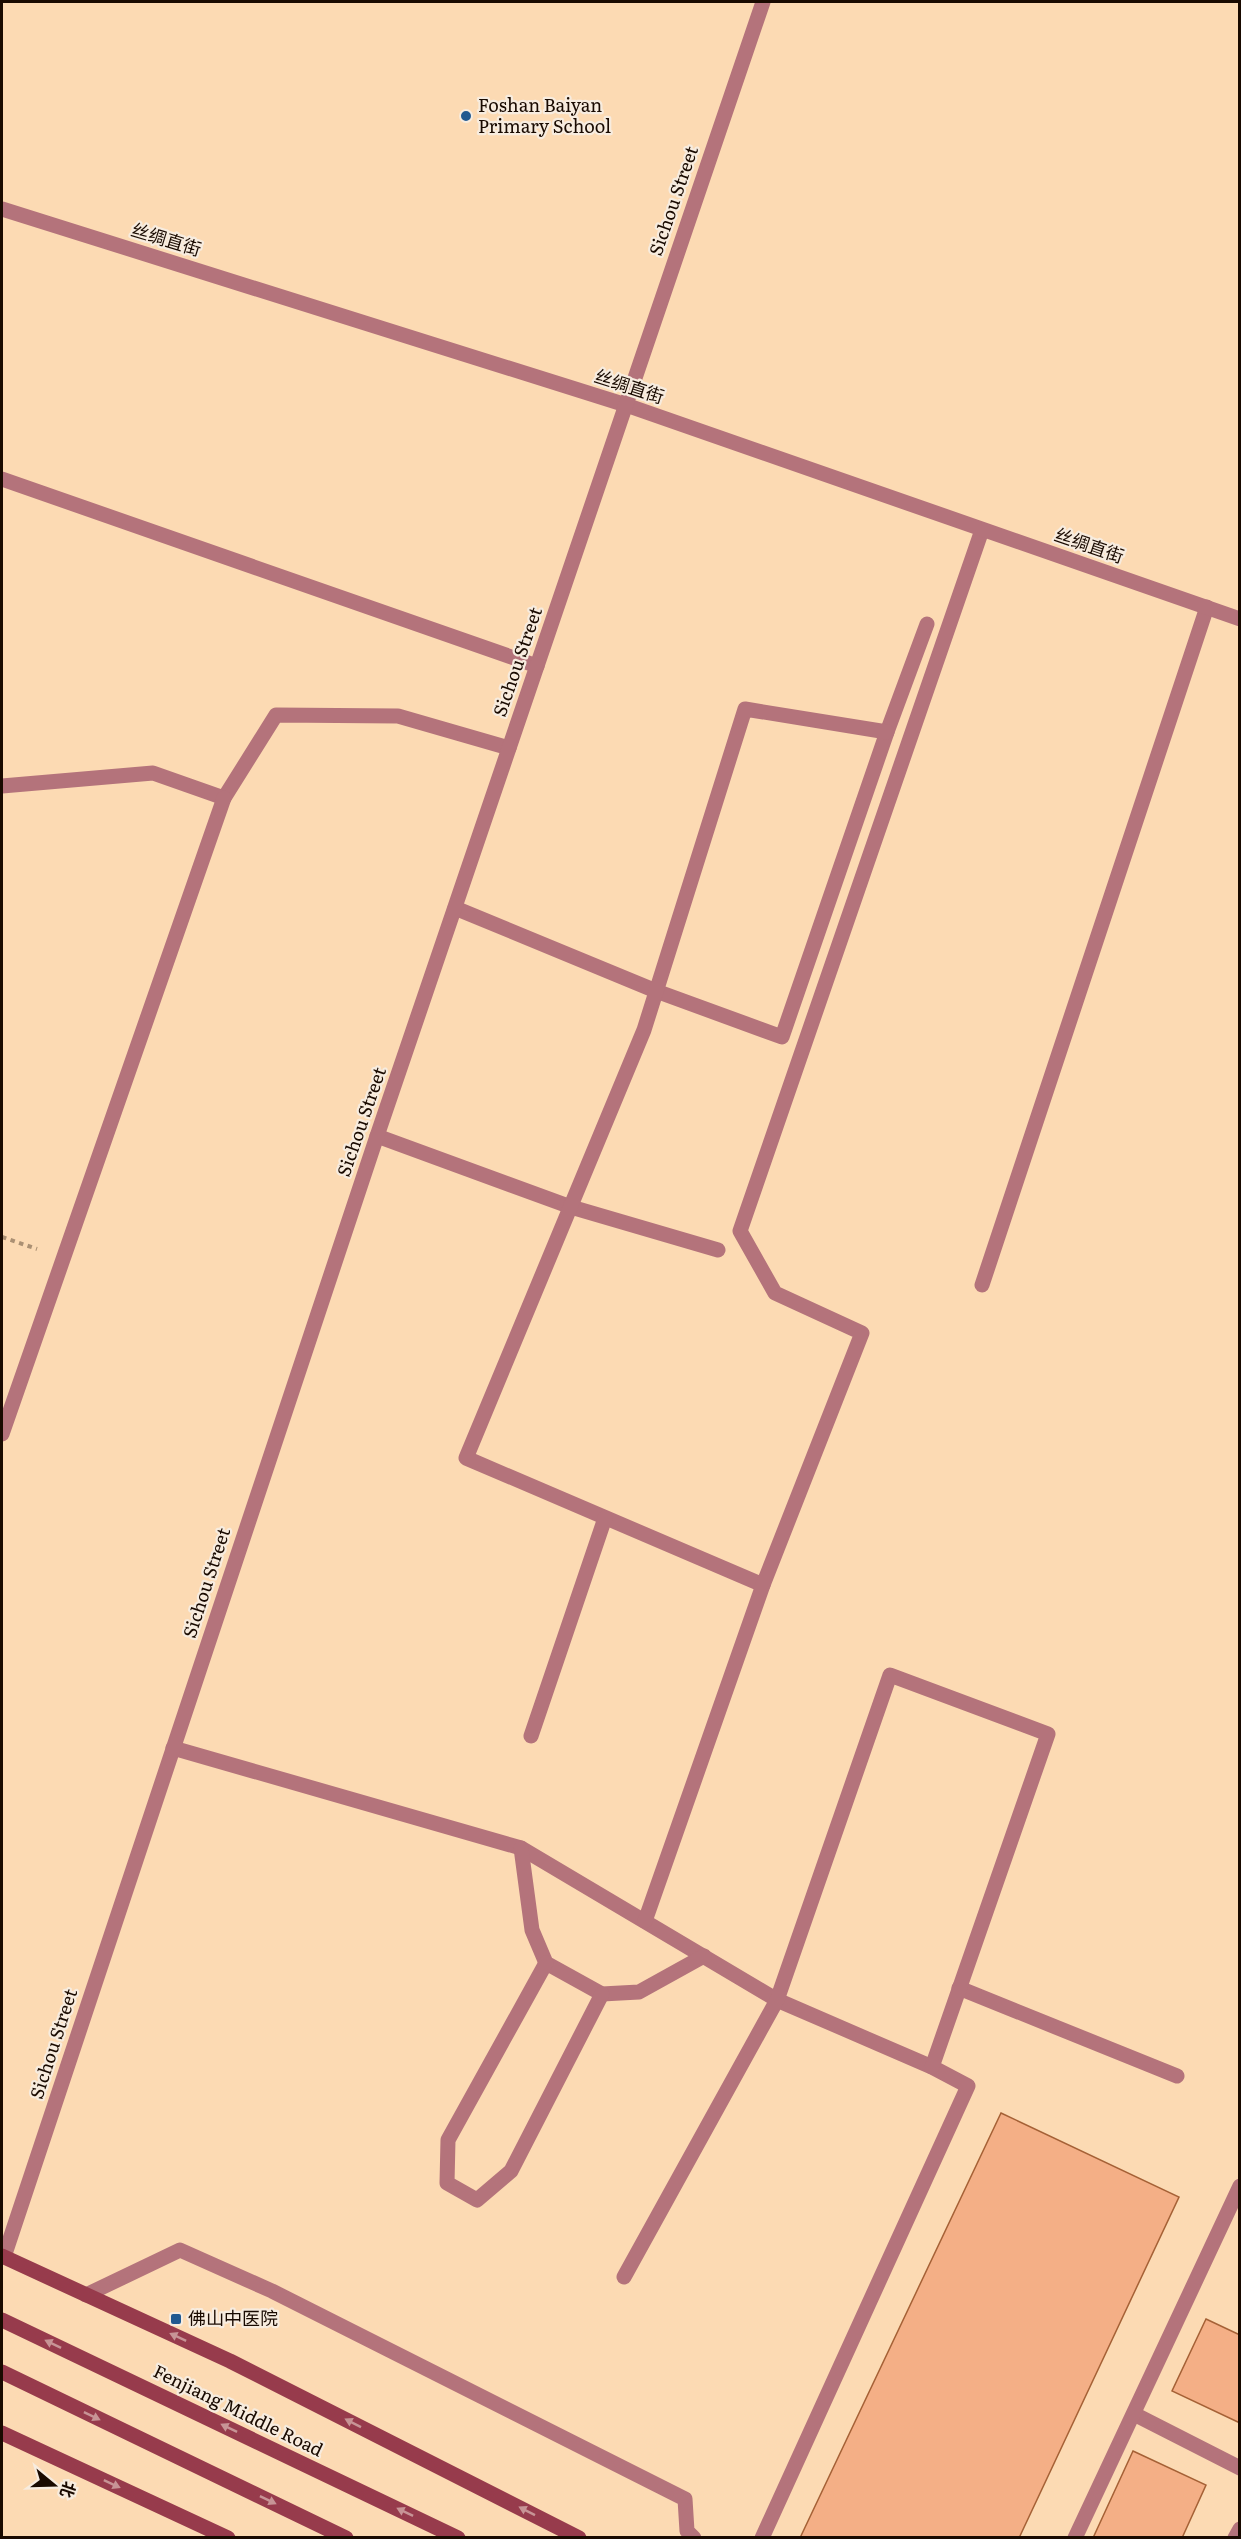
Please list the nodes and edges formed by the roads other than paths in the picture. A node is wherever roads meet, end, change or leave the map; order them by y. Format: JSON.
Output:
{"nodes":[{"id":1,"x":763,"y":2,"type":"edge"},
{"id":2,"x":2,"y":209,"type":"edge"},
{"id":3,"x":626,"y":405,"type":"junction"},
{"id":4,"x":2,"y":479,"type":"edge"},
{"id":5,"x":982,"y":530,"type":"junction"},
{"id":6,"x":1207,"y":607,"type":"junction"},
{"id":7,"x":1239,"y":619,"type":"edge"},
{"id":8,"x":927,"y":624,"type":"dead end"},
{"id":9,"x":537,"y":666,"type":"junction"},
{"id":10,"x":887,"y":732,"type":"junction"},
{"id":11,"x":509,"y":748,"type":"junction"},
{"id":12,"x":2,"y":786,"type":"edge"},
{"id":13,"x":224,"y":798,"type":"junction"},
{"id":14,"x":455,"y":908,"type":"junction"},
{"id":15,"x":657,"y":991,"type":"junction"},
{"id":16,"x":377,"y":1137,"type":"junction"},
{"id":17,"x":571,"y":1207,"type":"junction"},
{"id":18,"x":718,"y":1250,"type":"dead end"},
{"id":19,"x":982,"y":1285,"type":"dead end"},
{"id":20,"x":2,"y":1434,"type":"edge"},
{"id":21,"x":605,"y":1518,"type":"junction"},
{"id":22,"x":763,"y":1585,"type":"junction"},
{"id":23,"x":531,"y":1736,"type":"dead end"},
{"id":24,"x":173,"y":1748,"type":"junction"},
{"id":25,"x":521,"y":1848,"type":"junction"},
{"id":26,"x":645,"y":1921,"type":"junction"},
{"id":27,"x":704,"y":1956,"type":"junction"},
{"id":28,"x":546,"y":1963,"type":"junction"},
{"id":29,"x":959,"y":1988,"type":"junction"},
{"id":30,"x":602,"y":1994,"type":"junction"},
{"id":31,"x":777,"y":2000,"type":"junction"},
{"id":32,"x":932,"y":2067,"type":"junction"},
{"id":33,"x":1177,"y":2076,"type":"dead end"},
{"id":34,"x":1239,"y":2186,"type":"edge"},
{"id":35,"x":3,"y":2256,"type":"edge"},
{"id":36,"x":624,"y":2277,"type":"dead end"},
{"id":37,"x":87,"y":2295,"type":"junction"},
{"id":38,"x":2,"y":2319,"type":"edge"},
{"id":39,"x":2,"y":2372,"type":"edge"},
{"id":40,"x":1134,"y":2414,"type":"junction"},
{"id":41,"x":2,"y":2433,"type":"edge"},
{"id":42,"x":1239,"y":2468,"type":"edge"},
{"id":43,"x":1239,"y":2529,"type":"edge"},
{"id":44,"x":228,"y":2538,"type":"edge"},
{"id":45,"x":346,"y":2538,"type":"edge"},
{"id":46,"x":458,"y":2538,"type":"edge"},
{"id":47,"x":579,"y":2538,"type":"edge"},
{"id":48,"x":694,"y":2538,"type":"edge"},
{"id":49,"x":762,"y":2538,"type":"edge"},
{"id":50,"x":1074,"y":2538,"type":"edge"},
{"id":51,"x":1235,"y":2538,"type":"edge"}],
"edges":[{"from":1,"to":3,"type":"street","name":"Sichou Street"},
{"from":2,"to":3,"type":"street","name":"丝绸直街"},
{"from":3,"to":5,"type":"street","name":"丝绸直街"},
{"from":3,"to":9,"type":"street","name":"Sichou Street"},
{"from":4,"to":9,"type":"street"},
{"from":5,"to":6,"type":"street","name":"丝绸直街"},
{"from":5,"to":22,"type":"street"},
{"from":6,"to":7,"type":"street","name":"丝绸直街"},
{"from":6,"to":19,"type":"street"},
{"from":8,"to":10,"type":"street"},
{"from":9,"to":11,"type":"street","name":"Sichou Street"},
{"from":10,"to":15,"type":"street"},
{"from":10,"to":15,"type":"street"},
{"from":11,"to":13,"type":"street"},
{"from":11,"to":14,"type":"street","name":"Sichou Street"},
{"from":12,"to":13,"type":"street"},
{"from":13,"to":20,"type":"street"},
{"from":14,"to":15,"type":"street"},
{"from":14,"to":16,"type":"street","name":"Sichou Street"},
{"from":15,"to":17,"type":"street"},
{"from":16,"to":17,"type":"street"},
{"from":16,"to":24,"type":"street","name":"Sichou Street"},
{"from":17,"to":18,"type":"street"},
{"from":17,"to":21,"type":"street"},
{"from":21,"to":22,"type":"street"},
{"from":21,"to":23,"type":"street"},
{"from":22,"to":26,"type":"street"},
{"from":24,"to":25,"type":"street"},
{"from":24,"to":35,"type":"street","name":"Sichou Street"},
{"from":25,"to":26,"type":"street"},
{"from":25,"to":28,"type":"street"},
{"from":26,"to":27,"type":"street"},
{"from":27,"to":30,"type":"street"},
{"from":27,"to":31,"type":"street"},
{"from":28,"to":30,"type":"street"},
{"from":28,"to":30,"type":"street"},
{"from":29,"to":31,"type":"street"},
{"from":29,"to":32,"type":"street"},
{"from":29,"to":33,"type":"street"},
{"from":31,"to":32,"type":"street"},
{"from":31,"to":36,"type":"street"},
{"from":32,"to":49,"type":"street"},
{"from":34,"to":40,"type":"street"},
{"from":35,"to":37,"type":"main road"},
{"from":47,"to":37,"type":"main road","one_way":true},
{"from":37,"to":48,"type":"street"},
{"from":46,"to":38,"type":"main road","name":"Fenjiang Middle Road","one_way":true},
{"from":39,"to":45,"type":"main road","one_way":true},
{"from":40,"to":42,"type":"street"},
{"from":40,"to":50,"type":"street"},
{"from":41,"to":44,"type":"main road","one_way":true},
{"from":43,"to":51,"type":"street"}]}
